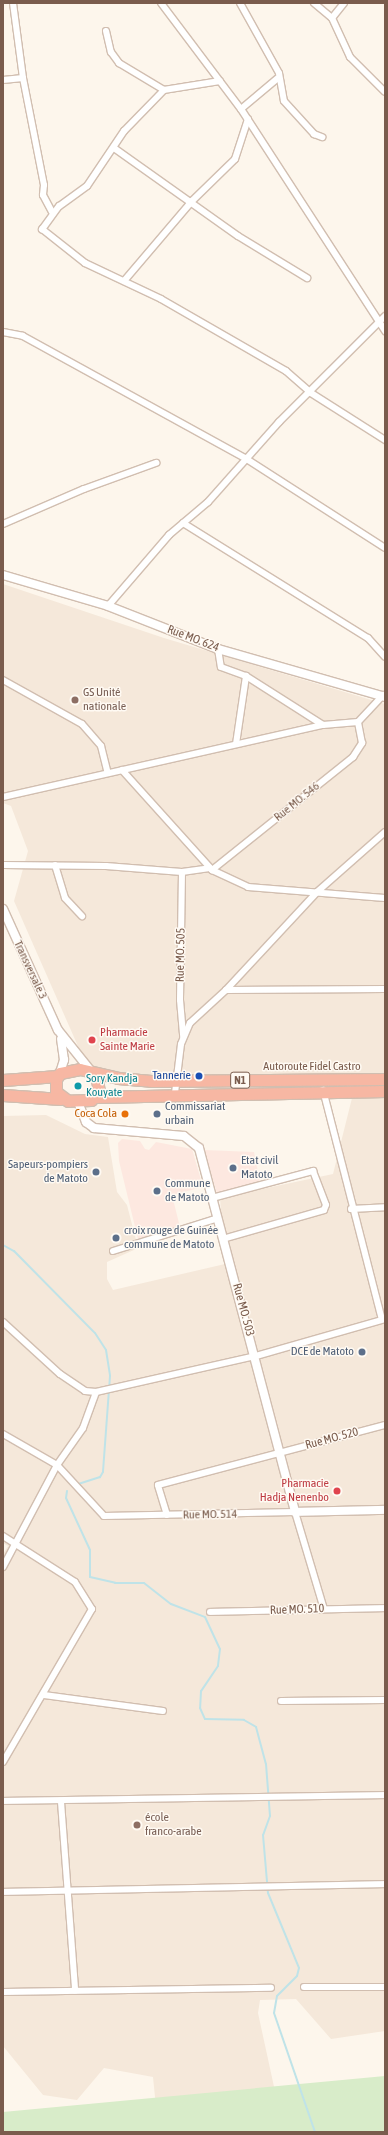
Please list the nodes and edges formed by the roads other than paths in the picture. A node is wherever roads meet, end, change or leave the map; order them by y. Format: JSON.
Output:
{"nodes":[{"id":1,"x":13,"y":3,"type":"edge"},
{"id":2,"x":161,"y":3,"type":"edge"},
{"id":3,"x":240,"y":3,"type":"edge"},
{"id":4,"x":314,"y":3,"type":"edge"},
{"id":5,"x":344,"y":3,"type":"edge"},
{"id":6,"x":332,"y":18,"type":"junction"},
{"id":7,"x":106,"y":31,"type":"dead end"},
{"id":8,"x":23,"y":78,"type":"junction"},
{"id":9,"x":278,"y":78,"type":"junction"},
{"id":10,"x":3,"y":80,"type":"edge"},
{"id":11,"x":220,"y":81,"type":"junction"},
{"id":12,"x":164,"y":90,"type":"junction"},
{"id":13,"x":385,"y":92,"type":"edge"},
{"id":14,"x":241,"y":109,"type":"junction"},
{"id":15,"x":248,"y":119,"type":"junction"},
{"id":16,"x":322,"y":137,"type":"dead end"},
{"id":17,"x":114,"y":148,"type":"junction"},
{"id":18,"x":192,"y":201,"type":"junction"},
{"id":19,"x":52,"y":212,"type":"junction"},
{"id":20,"x":307,"y":278,"type":"dead end"},
{"id":21,"x":124,"y":281,"type":"junction"},
{"id":22,"x":385,"y":316,"type":"edge"},
{"id":23,"x":377,"y":323,"type":"junction"},
{"id":24,"x":3,"y":332,"type":"edge"},
{"id":25,"x":385,"y":332,"type":"edge"},
{"id":26,"x":311,"y":393,"type":"junction"},
{"id":27,"x":385,"y":440,"type":"edge"},
{"id":28,"x":245,"y":458,"type":"junction"},
{"id":29,"x":156,"y":463,"type":"dead end"},
{"id":30,"x":183,"y":523,"type":"junction"},
{"id":31,"x":3,"y":524,"type":"edge"},
{"id":32,"x":385,"y":548,"type":"edge"},
{"id":33,"x":3,"y":575,"type":"edge"},
{"id":34,"x":108,"y":606,"type":"junction"},
{"id":35,"x":218,"y":649,"type":"junction"},
{"id":36,"x":385,"y":657,"type":"edge"},
{"id":37,"x":246,"y":676,"type":"junction"},
{"id":38,"x":3,"y":680,"type":"edge"},
{"id":39,"x":384,"y":695,"type":"edge"},
{"id":40,"x":358,"y":722,"type":"junction"},
{"id":41,"x":323,"y":725,"type":"junction"},
{"id":42,"x":236,"y":744,"type":"junction"},
{"id":43,"x":108,"y":770,"type":"junction"},
{"id":44,"x":122,"y":770,"type":"junction"},
{"id":45,"x":3,"y":796,"type":"edge"},
{"id":46,"x":385,"y":832,"type":"edge"},
{"id":47,"x":3,"y":865,"type":"edge"},
{"id":48,"x":55,"y":865,"type":"junction"},
{"id":49,"x":211,"y":869,"type":"junction"},
{"id":50,"x":182,"y":872,"type":"junction"},
{"id":51,"x":317,"y":892,"type":"junction"},
{"id":52,"x":385,"y":898,"type":"edge"},
{"id":53,"x":3,"y":909,"type":"edge"},
{"id":54,"x":82,"y":916,"type":"dead end"},
{"id":55,"x":385,"y":989,"type":"edge"},
{"id":56,"x":226,"y":990,"type":"junction"},
{"id":57,"x":58,"y":1030,"type":"junction"},
{"id":58,"x":183,"y":1038,"type":"junction"},
{"id":59,"x":93,"y":1072,"type":"junction"},
{"id":60,"x":59,"y":1074,"type":"junction"},
{"id":61,"x":385,"y":1079,"type":"edge"},
{"id":62,"x":3,"y":1080,"type":"edge"},
{"id":63,"x":176,"y":1080,"type":"junction"},
{"id":64,"x":323,"y":1090,"type":"junction"},
{"id":65,"x":385,"y":1091,"type":"edge"},
{"id":66,"x":175,"y":1093,"type":"junction"},
{"id":67,"x":3,"y":1095,"type":"edge"},
{"id":68,"x":96,"y":1096,"type":"junction"},
{"id":69,"x":61,"y":1099,"type":"junction"},
{"id":70,"x":78,"y":1102,"type":"junction"},
{"id":71,"x":212,"y":1198,"type":"junction"},
{"id":72,"x":385,"y":1207,"type":"edge"},
{"id":73,"x":351,"y":1209,"type":"junction"},
{"id":74,"x":218,"y":1218,"type":"junction"},
{"id":75,"x":223,"y":1239,"type":"junction"},
{"id":76,"x":113,"y":1251,"type":"dead end"},
{"id":77,"x":383,"y":1319,"type":"edge"},
{"id":78,"x":3,"y":1322,"type":"edge"},
{"id":79,"x":256,"y":1356,"type":"junction"},
{"id":80,"x":96,"y":1392,"type":"junction"},
{"id":81,"x":385,"y":1425,"type":"edge"},
{"id":82,"x":3,"y":1434,"type":"edge"},
{"id":83,"x":280,"y":1452,"type":"junction"},
{"id":84,"x":57,"y":1465,"type":"junction"},
{"id":85,"x":385,"y":1510,"type":"edge"},
{"id":86,"x":295,"y":1512,"type":"junction"},
{"id":87,"x":167,"y":1515,"type":"junction"},
{"id":88,"x":3,"y":1536,"type":"edge"},
{"id":89,"x":16,"y":1544,"type":"junction"},
{"id":90,"x":3,"y":1566,"type":"edge"},
{"id":91,"x":385,"y":1608,"type":"edge"},
{"id":92,"x":324,"y":1609,"type":"junction"},
{"id":93,"x":210,"y":1612,"type":"dead end"},
{"id":94,"x":44,"y":1695,"type":"junction"},
{"id":95,"x":385,"y":1700,"type":"edge"},
{"id":96,"x":281,"y":1701,"type":"dead end"},
{"id":97,"x":163,"y":1711,"type":"dead end"},
{"id":98,"x":3,"y":1762,"type":"edge"},
{"id":99,"x":385,"y":1795,"type":"edge"},
{"id":100,"x":3,"y":1801,"type":"edge"},
{"id":101,"x":61,"y":1802,"type":"junction"},
{"id":102,"x":385,"y":1884,"type":"edge"},
{"id":103,"x":68,"y":1889,"type":"junction"},
{"id":104,"x":3,"y":1892,"type":"edge"},
{"id":105,"x":385,"y":1987,"type":"edge"},
{"id":106,"x":270,"y":1988,"type":"dead end"},
{"id":107,"x":304,"y":1988,"type":"dead end"},
{"id":108,"x":75,"y":1990,"type":"junction"},
{"id":109,"x":3,"y":1992,"type":"edge"}],
"edges":[{"from":1,"to":8,"type":"street"},
{"from":2,"to":11,"type":"street"},
{"from":3,"to":9,"type":"street"},
{"from":4,"to":6,"type":"street"},
{"from":5,"to":6,"type":"street"},
{"from":6,"to":13,"type":"street"},
{"from":7,"to":12,"type":"street"},
{"from":8,"to":10,"type":"street"},
{"from":8,"to":19,"type":"street"},
{"from":9,"to":14,"type":"street"},
{"from":9,"to":16,"type":"street"},
{"from":11,"to":12,"type":"street"},
{"from":11,"to":14,"type":"street"},
{"from":12,"to":17,"type":"street"},
{"from":14,"to":15,"type":"street"},
{"from":15,"to":18,"type":"street"},
{"from":15,"to":23,"type":"street"},
{"from":17,"to":18,"type":"street"},
{"from":17,"to":19,"type":"street"},
{"from":18,"to":20,"type":"street"},
{"from":18,"to":21,"type":"street"},
{"from":19,"to":21,"type":"street"},
{"from":21,"to":26,"type":"street"},
{"from":22,"to":23,"type":"street"},
{"from":23,"to":25,"type":"street"},
{"from":23,"to":26,"type":"street"},
{"from":24,"to":28,"type":"street"},
{"from":26,"to":27,"type":"street"},
{"from":26,"to":28,"type":"street"},
{"from":28,"to":30,"type":"street"},
{"from":28,"to":32,"type":"street"},
{"from":29,"to":31,"type":"street"},
{"from":30,"to":34,"type":"street"},
{"from":30,"to":36,"type":"street"},
{"from":33,"to":34,"type":"street","name":"Rue MO. 624"},
{"from":34,"to":35,"type":"street","name":"Rue MO. 624"},
{"from":35,"to":37,"type":"street"},
{"from":35,"to":39,"type":"street","name":"Rue MO. 624"},
{"from":37,"to":41,"type":"street"},
{"from":37,"to":42,"type":"street"},
{"from":38,"to":43,"type":"street"},
{"from":39,"to":40,"type":"street"},
{"from":40,"to":41,"type":"street"},
{"from":40,"to":49,"type":"street","name":"Rue MO. 546"},
{"from":41,"to":42,"type":"street"},
{"from":42,"to":44,"type":"street"},
{"from":43,"to":44,"type":"street"},
{"from":43,"to":45,"type":"street"},
{"from":44,"to":49,"type":"street"},
{"from":46,"to":51,"type":"street"},
{"from":47,"to":48,"type":"street"},
{"from":48,"to":50,"type":"street"},
{"from":48,"to":54,"type":"street"},
{"from":49,"to":50,"type":"street"},
{"from":49,"to":51,"type":"street"},
{"from":50,"to":58,"type":"street","name":"Rue MO. 505"},
{"from":51,"to":52,"type":"street"},
{"from":51,"to":56,"type":"street"},
{"from":53,"to":57,"type":"street","name":"Transversale 3"},
{"from":55,"to":56,"type":"street"},
{"from":56,"to":58,"type":"street"},
{"from":57,"to":59,"type":"street","name":"Transversale 3"},
{"from":57,"to":60,"type":"street","name":"Transversale 3"},
{"from":58,"to":63,"type":"street"},
{"from":59,"to":60,"type":"highway"},
{"from":59,"to":63,"type":"highway","name":"Autoroute Fidel Castro","number":"N1"},
{"from":59,"to":68,"type":"highway"},
{"from":60,"to":62,"type":"highway"},
{"from":60,"to":69,"type":"highway"},
{"from":61,"to":63,"type":"highway","name":"Autoroute Fidel Castro","number":"N1"},
{"from":63,"to":66,"type":"street"},
{"from":64,"to":65,"type":"highway","name":"Autoroute Fidel Castro","number":"N1"},
{"from":64,"to":66,"type":"highway","name":"Autoroute Fidel Castro","number":"N1"},
{"from":64,"to":73,"type":"street"},
{"from":66,"to":68,"type":"highway","name":"Autoroute Fidel Castro","number":"N1"},
{"from":67,"to":69,"type":"highway"},
{"from":68,"to":70,"type":"highway"},
{"from":69,"to":70,"type":"highway"},
{"from":70,"to":71,"type":"street","name":"Rue MO. 503"},
{"from":71,"to":74,"type":"street","name":"Rue MO. 503"},
{"from":71,"to":75,"type":"street"},
{"from":72,"to":73,"type":"street"},
{"from":73,"to":77,"type":"street"},
{"from":74,"to":75,"type":"street","name":"Rue MO. 503"},
{"from":74,"to":76,"type":"street"},
{"from":75,"to":79,"type":"street","name":"Rue MO. 503"},
{"from":77,"to":79,"type":"street"},
{"from":78,"to":80,"type":"street"},
{"from":79,"to":80,"type":"street"},
{"from":79,"to":83,"type":"street","name":"Rue MO. 503"},
{"from":80,"to":84,"type":"street"},
{"from":81,"to":83,"type":"street","name":"Rue MO. 520"},
{"from":82,"to":84,"type":"street","name":"Rue MO. 514"},
{"from":83,"to":86,"type":"street","name":"Rue MO. 503"},
{"from":83,"to":87,"type":"street","name":"Rue MO. 520"},
{"from":84,"to":87,"type":"street","name":"Rue MO. 514"},
{"from":84,"to":89,"type":"street"},
{"from":85,"to":86,"type":"street","name":"Rue MO. 514"},
{"from":86,"to":87,"type":"street","name":"Rue MO. 514"},
{"from":86,"to":92,"type":"street","name":"Rue MO. 503"},
{"from":88,"to":89,"type":"street"},
{"from":89,"to":90,"type":"street"},
{"from":89,"to":94,"type":"street"},
{"from":91,"to":92,"type":"street","name":"Rue MO. 510"},
{"from":92,"to":93,"type":"street","name":"Rue MO. 510"},
{"from":94,"to":97,"type":"street"},
{"from":94,"to":98,"type":"street"},
{"from":95,"to":96,"type":"street"},
{"from":99,"to":101,"type":"street"},
{"from":100,"to":101,"type":"street"},
{"from":101,"to":103,"type":"street"},
{"from":102,"to":103,"type":"street"},
{"from":103,"to":104,"type":"street"},
{"from":103,"to":108,"type":"street"},
{"from":105,"to":107,"type":"street"},
{"from":106,"to":108,"type":"street"},
{"from":108,"to":109,"type":"street"}]}
